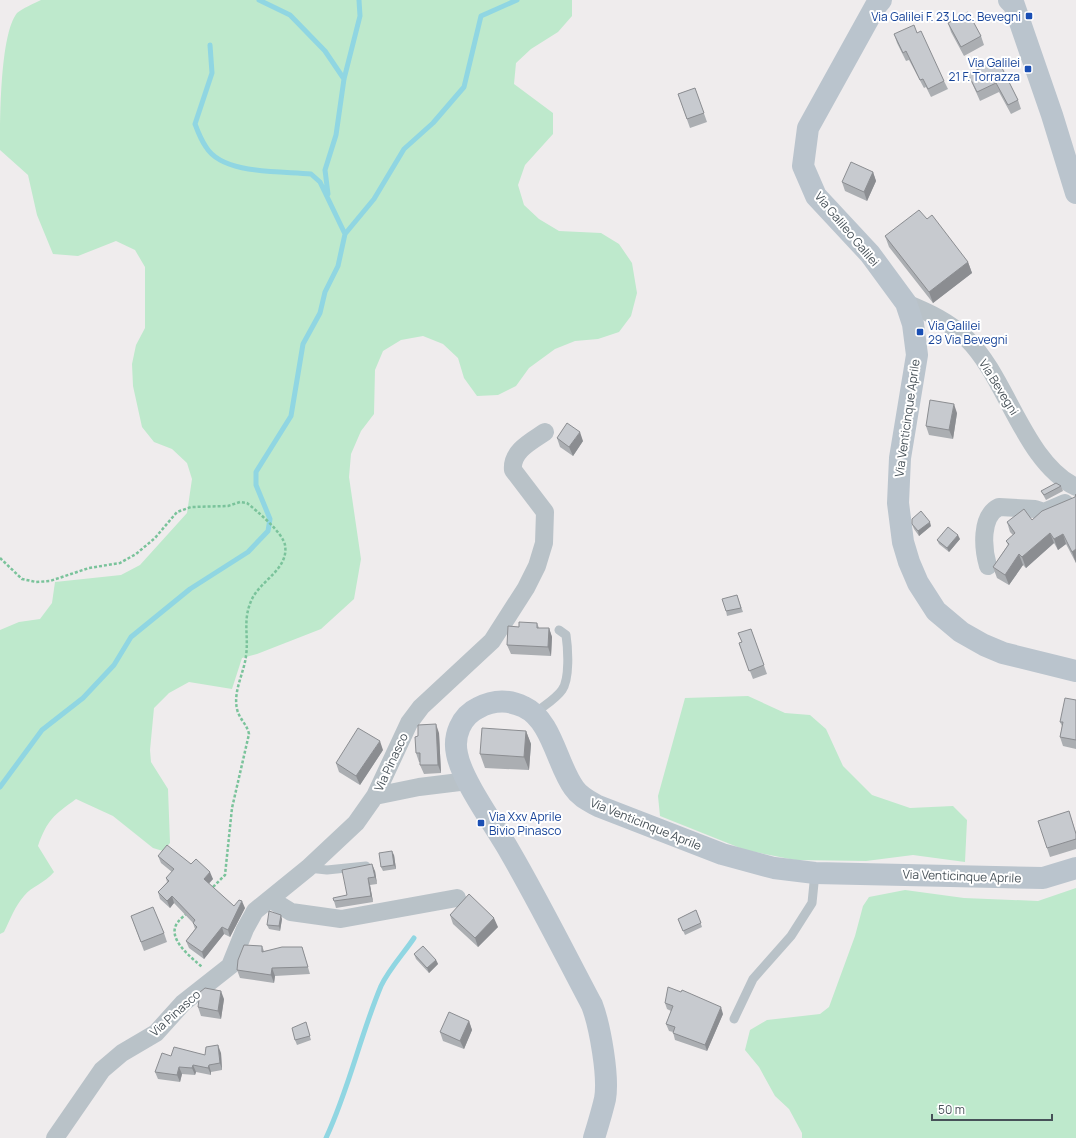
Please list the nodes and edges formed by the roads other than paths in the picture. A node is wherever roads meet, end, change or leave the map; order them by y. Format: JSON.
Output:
{"nodes":[{"id":1,"x":881,"y":0,"type":"edge"},
{"id":2,"x":1009,"y":0,"type":"edge"},
{"id":3,"x":1076,"y":193,"type":"edge"},
{"id":4,"x":906,"y":303,"type":"junction"},
{"id":5,"x":545,"y":432,"type":"dead end"},
{"id":6,"x":1076,"y":487,"type":"edge"},
{"id":7,"x":988,"y":566,"type":"dead end"},
{"id":8,"x":559,"y":630,"type":"dead end"},
{"id":9,"x":1076,"y":671,"type":"edge"},
{"id":10,"x":534,"y":714,"type":"junction"},
{"id":11,"x":468,"y":781,"type":"junction"},
{"id":12,"x":375,"y":796,"type":"junction"},
{"id":13,"x":366,"y":866,"type":"edge"},
{"id":14,"x":308,"y":868,"type":"junction"},
{"id":15,"x":1076,"y":868,"type":"edge"},
{"id":16,"x":815,"y":873,"type":"junction"},
{"id":17,"x":457,"y":898,"type":"dead end"},
{"id":18,"x":270,"y":899,"type":"junction"},
{"id":19,"x":734,"y":1019,"type":"dead end"},
{"id":20,"x":55,"y":1138,"type":"edge"},
{"id":21,"x":594,"y":1138,"type":"edge"}],
"edges":[{"from":1,"to":4,"type":"main road","name":"Via Galileo Galilei"},
{"from":2,"to":3,"type":"main road"},
{"from":4,"to":6,"type":"street","name":"Via Bevegni"},
{"from":4,"to":9,"type":"main road","name":"Via Venticinque Aprile"},
{"from":5,"to":12,"type":"street","name":"Via Pinasco"},
{"from":6,"to":7,"type":"street"},
{"from":8,"to":10,"type":"lane"},
{"from":10,"to":11,"type":"main road","name":"Via Venticinque Aprile"},
{"from":10,"to":16,"type":"main road","name":"Via Venticinque Aprile"},
{"from":11,"to":12,"type":"street"},
{"from":11,"to":21,"type":"main road","name":"Via Venticinque Aprile"},
{"from":12,"to":14,"type":"street","name":"Via Pinasco"},
{"from":13,"to":14,"type":"lane"},
{"from":14,"to":18,"type":"street","name":"Via Pinasco"},
{"from":15,"to":16,"type":"main road","name":"Via Venticinque Aprile"},
{"from":16,"to":19,"type":"lane"},
{"from":17,"to":18,"type":"street"},
{"from":18,"to":20,"type":"street","name":"Via Pinasco"}]}
